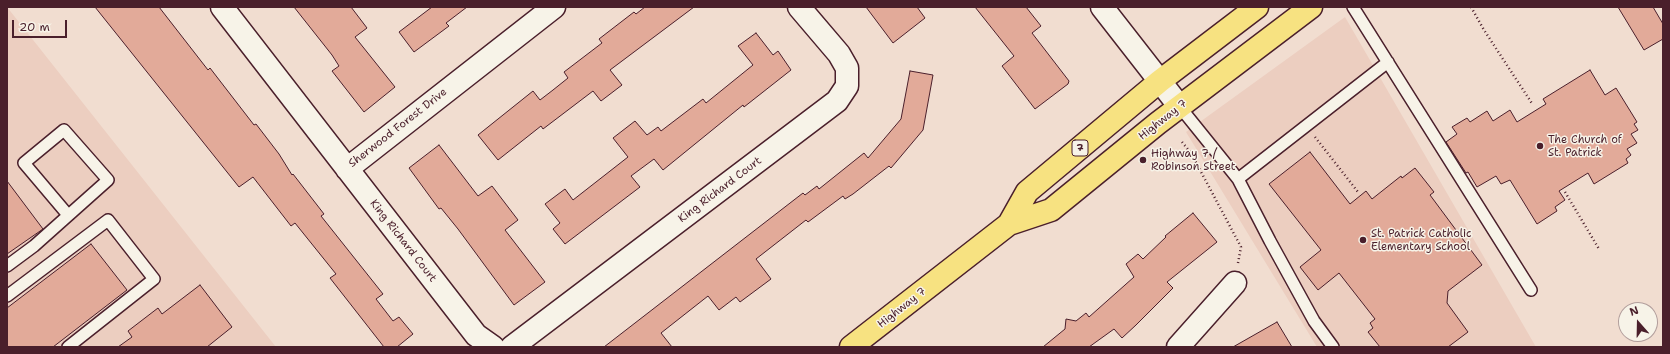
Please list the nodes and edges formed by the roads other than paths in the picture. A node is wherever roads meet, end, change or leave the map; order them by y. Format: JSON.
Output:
{"nodes":[{"id":1,"x":222,"y":7,"type":"edge"},
{"id":2,"x":554,"y":7,"type":"edge"},
{"id":3,"x":799,"y":7,"type":"edge"},
{"id":4,"x":1102,"y":7,"type":"edge"},
{"id":5,"x":1257,"y":7,"type":"edge"},
{"id":6,"x":1311,"y":7,"type":"edge"},
{"id":7,"x":1353,"y":7,"type":"edge"},
{"id":8,"x":1388,"y":62,"type":"junction"},
{"id":9,"x":1160,"y":80,"type":"junction"},
{"id":10,"x":1180,"y":107,"type":"junction"},
{"id":11,"x":347,"y":169,"type":"junction"},
{"id":12,"x":1238,"y":179,"type":"junction"},
{"id":13,"x":68,"y":214,"type":"junction"},
{"id":14,"x":1010,"y":224,"type":"junction"},
{"id":15,"x":7,"y":266,"type":"edge"},
{"id":16,"x":1235,"y":283,"type":"road end"},
{"id":17,"x":1531,"y":290,"type":"dead end"},
{"id":18,"x":7,"y":296,"type":"edge"},
{"id":19,"x":68,"y":347,"type":"edge"},
{"id":20,"x":493,"y":347,"type":"edge"},
{"id":21,"x":512,"y":347,"type":"edge"},
{"id":22,"x":850,"y":347,"type":"edge"},
{"id":23,"x":1178,"y":347,"type":"edge"},
{"id":24,"x":1333,"y":347,"type":"edge"}],
"edges":[{"from":1,"to":11,"type":"street","name":"Sherwood Forest Drive"},
{"from":2,"to":11,"type":"street","name":"Sherwood Forest Drive"},
{"from":3,"to":21,"type":"street","name":"King Richard Court"},
{"from":4,"to":9,"type":"street"},
{"from":5,"to":9,"type":"main road","name":"Highway 7","number":"7"},
{"from":6,"to":10,"type":"main road","name":"Highway 7","number":"7"},
{"from":7,"to":8,"type":"lane"},
{"from":8,"to":12,"type":"lane"},
{"from":8,"to":17,"type":"lane"},
{"from":9,"to":10,"type":"street"},
{"from":9,"to":14,"type":"main road","name":"Highway 7","number":"7"},
{"from":10,"to":12,"type":"lane"},
{"from":10,"to":14,"type":"main road","name":"Highway 7","number":"7"},
{"from":11,"to":20,"type":"street","name":"King Richard Court"},
{"from":12,"to":24,"type":"lane"},
{"from":13,"to":13,"type":"lane"},
{"from":13,"to":15,"type":"lane"},
{"from":14,"to":22,"type":"main road","name":"Highway 7","number":"7"},
{"from":16,"to":23,"type":"street"},
{"from":18,"to":19,"type":"lane"}]}
